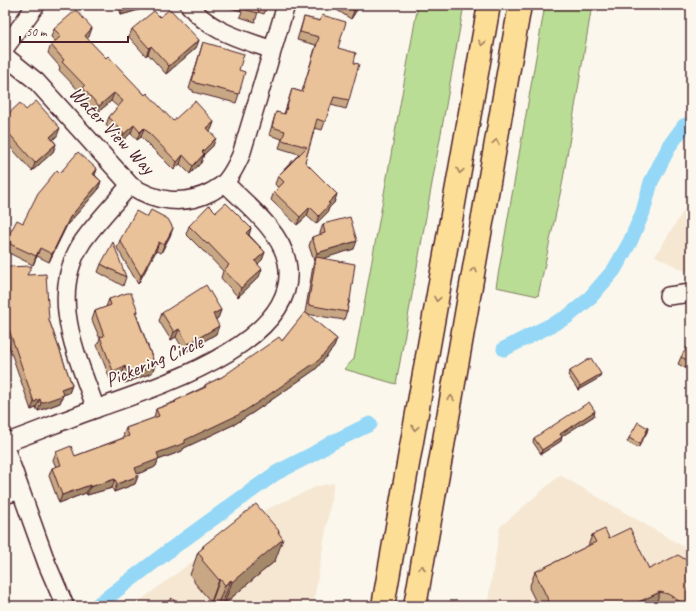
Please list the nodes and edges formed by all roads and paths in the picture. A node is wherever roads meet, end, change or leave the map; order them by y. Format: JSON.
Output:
{"nodes":[{"id":1,"x":36,"y":5,"type":"edge"},
{"id":2,"x":189,"y":5,"type":"edge"},
{"id":3,"x":286,"y":5,"type":"edge"},
{"id":4,"x":489,"y":5,"type":"edge"},
{"id":5,"x":520,"y":5,"type":"edge"},
{"id":6,"x":5,"y":48,"type":"edge"},
{"id":7,"x":272,"y":50,"type":"junction"},
{"id":8,"x":5,"y":56,"type":"edge"},
{"id":9,"x":225,"y":182,"type":"junction"},
{"id":10,"x":130,"y":185,"type":"junction"},
{"id":11,"x":691,"y":293,"type":"edge"},
{"id":12,"x":668,"y":296,"type":"dead end"},
{"id":13,"x":96,"y":409,"type":"junction"},
{"id":14,"x":5,"y":444,"type":"edge"},
{"id":15,"x":5,"y":447,"type":"edge"},
{"id":16,"x":13,"y":492,"type":"edge"},
{"id":17,"x":65,"y":606,"type":"edge"},
{"id":18,"x":384,"y":606,"type":"edge"},
{"id":19,"x":415,"y":606,"type":"edge"}],
"edges":[{"from":1,"to":6,"type":"street"},
{"from":2,"to":7,"type":"street"},
{"from":3,"to":7,"type":"street","name":"Water View Way"},
{"from":4,"to":18,"type":"highway","one_way":true},
{"from":19,"to":5,"type":"highway","one_way":true},
{"from":7,"to":9,"type":"street","name":"Water View Way"},
{"from":8,"to":10,"type":"street","name":"Water View Way"},
{"from":9,"to":10,"type":"street","name":"Water View Way"},
{"from":9,"to":13,"type":"street","name":"Pickering Circle"},
{"from":10,"to":13,"type":"street"},
{"from":11,"to":12,"type":"street"},
{"from":13,"to":14,"type":"street","name":"Pickering Circle"},
{"from":15,"to":16,"type":"street"},
{"from":16,"to":17,"type":"street"}]}
